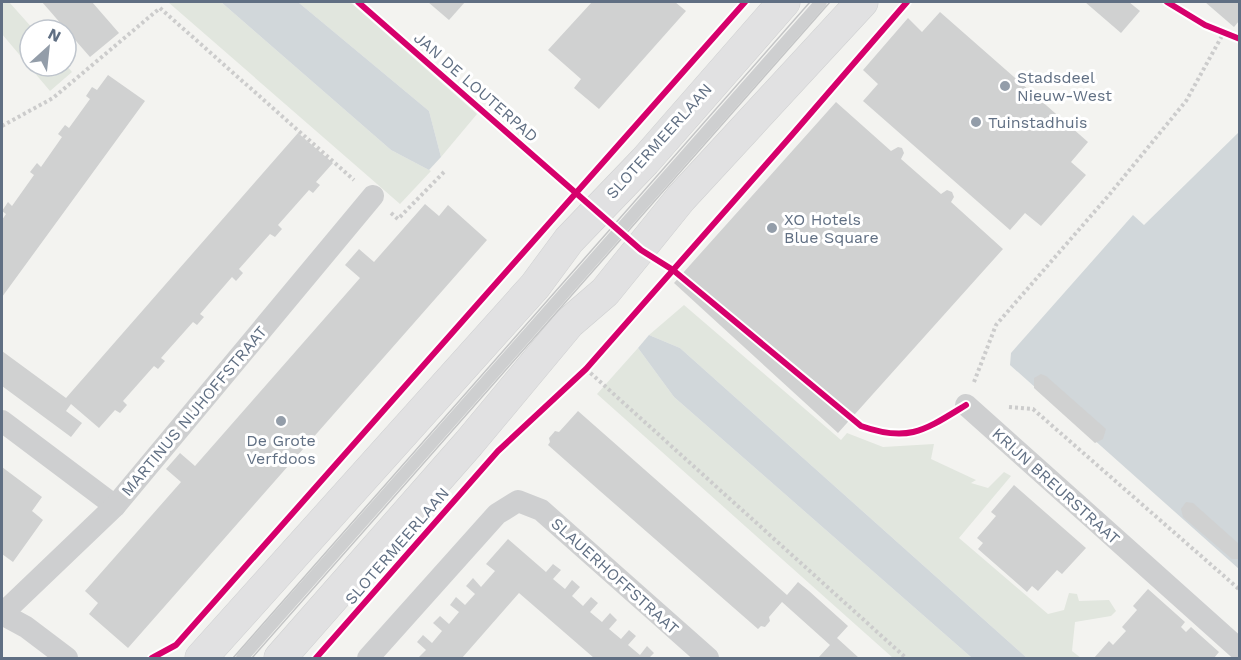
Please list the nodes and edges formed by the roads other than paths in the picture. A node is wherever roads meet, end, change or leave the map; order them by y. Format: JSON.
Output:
{"nodes":[{"id":1,"x":784,"y":2,"type":"edge"},
{"id":2,"x":821,"y":2,"type":"edge"},
{"id":3,"x":862,"y":2,"type":"edge"},
{"id":4,"x":372,"y":196,"type":"road end"},
{"id":5,"x":966,"y":405,"type":"road end"},
{"id":6,"x":2,"y":421,"type":"edge"},
{"id":7,"x":115,"y":506,"type":"junction"},
{"id":8,"x":2,"y":614,"type":"edge"},
{"id":9,"x":1239,"y":650,"type":"edge"},
{"id":10,"x":67,"y":658,"type":"edge"},
{"id":11,"x":201,"y":658,"type":"edge"},
{"id":12,"x":242,"y":658,"type":"edge"},
{"id":13,"x":280,"y":658,"type":"edge"},
{"id":14,"x":368,"y":658,"type":"edge"},
{"id":15,"x":708,"y":658,"type":"edge"}],
"edges":[{"from":1,"to":11,"type":"main road","name":"SLOTERMEERLAAN"},
{"from":2,"to":12,"type":"lane","name":"SLOTERMEERLAAN"},
{"from":3,"to":13,"type":"main road","name":"SLOTERMEERLAAN"},
{"from":4,"to":7,"type":"street","name":"MARTINUS NIJHOFFSTRAAT"},
{"from":5,"to":9,"type":"street","name":"KRIJN BREURSTRAAT"},
{"from":6,"to":7,"type":"street"},
{"from":7,"to":8,"type":"street","name":"MARTINUS NIJHOFFSTRAAT"},
{"from":8,"to":10,"type":"street"},
{"from":14,"to":15,"type":"street","name":"SLAUERHOFFSTRAAT"}]}
